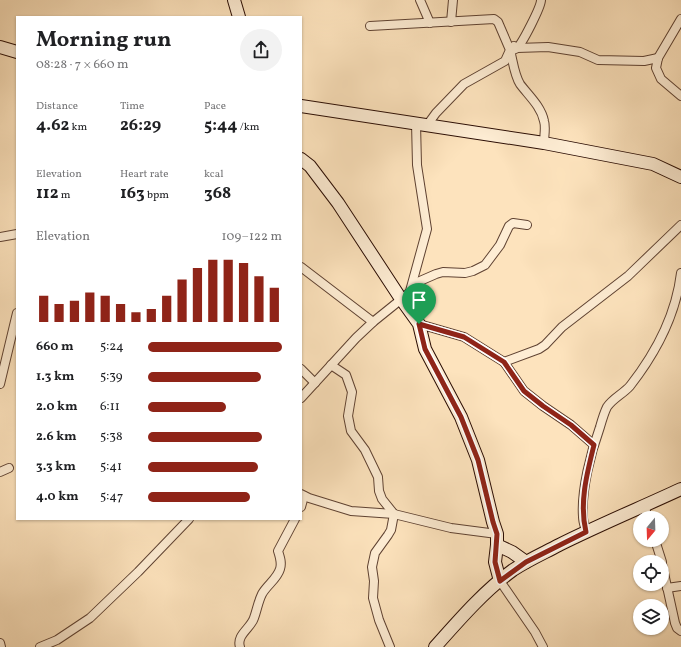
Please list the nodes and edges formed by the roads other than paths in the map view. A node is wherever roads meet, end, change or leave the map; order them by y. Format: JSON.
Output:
{"nodes":[{"id":1,"x":234,"y":0,"type":"edge"},
{"id":2,"x":420,"y":0,"type":"edge"},
{"id":3,"x":453,"y":0,"type":"edge"},
{"id":4,"x":541,"y":0,"type":"edge"},
{"id":5,"x":239,"y":16,"type":"edge"},
{"id":6,"x":681,"y":19,"type":"edge"},
{"id":7,"x":451,"y":22,"type":"junction"},
{"id":8,"x":430,"y":23,"type":"junction"},
{"id":9,"x":370,"y":26,"type":"dead end"},
{"id":10,"x":0,"y":46,"type":"edge"},
{"id":11,"x":514,"y":49,"type":"junction"},
{"id":12,"x":16,"y":52,"type":"edge"},
{"id":13,"x":655,"y":59,"type":"junction"},
{"id":14,"x":681,"y":96,"type":"edge"},
{"id":15,"x":302,"y":107,"type":"edge"},
{"id":16,"x":416,"y":123,"type":"junction"},
{"id":17,"x":428,"y":124,"type":"junction"},
{"id":18,"x":544,"y":143,"type":"junction"},
{"id":19,"x":302,"y":160,"type":"edge"},
{"id":20,"x":681,"y":177,"type":"edge"},
{"id":21,"x":527,"y":225,"type":"dead end"},
{"id":22,"x":681,"y":226,"type":"edge"},
{"id":23,"x":16,"y":234,"type":"edge"},
{"id":24,"x":0,"y":237,"type":"edge"},
{"id":25,"x":302,"y":268,"type":"edge"},
{"id":26,"x":681,"y":273,"type":"edge"},
{"id":27,"x":405,"y":296,"type":"junction"},
{"id":28,"x":16,"y":317,"type":"edge"},
{"id":29,"x":373,"y":322,"type":"junction"},
{"id":30,"x":419,"y":324,"type":"junction"},
{"id":31,"x":504,"y":362,"type":"junction"},
{"id":32,"x":331,"y":365,"type":"junction"},
{"id":33,"x":302,"y":370,"type":"edge"},
{"id":34,"x":315,"y":383,"type":"junction"},
{"id":35,"x":0,"y":384,"type":"edge"},
{"id":36,"x":302,"y":397,"type":"edge"},
{"id":37,"x":594,"y":445,"type":"junction"},
{"id":38,"x":10,"y":468,"type":"dead end"},
{"id":39,"x":0,"y":472,"type":"edge"},
{"id":40,"x":681,"y":489,"type":"edge"},
{"id":41,"x":303,"y":495,"type":"edge"},
{"id":42,"x":645,"y":505,"type":"junction"},
{"id":43,"x":646,"y":511,"type":"edge"},
{"id":44,"x":394,"y":514,"type":"junction"},
{"id":45,"x":188,"y":520,"type":"edge"},
{"id":46,"x":294,"y":520,"type":"edge"},
{"id":47,"x":586,"y":532,"type":"junction"},
{"id":48,"x":497,"y":540,"type":"junction"},
{"id":49,"x":526,"y":562,"type":"junction"},
{"id":50,"x":500,"y":581,"type":"junction"},
{"id":51,"x":681,"y":586,"type":"edge"},
{"id":52,"x":669,"y":588,"type":"edge"},
{"id":53,"x":668,"y":591,"type":"edge"},
{"id":54,"x":681,"y":631,"type":"edge"},
{"id":55,"x":0,"y":643,"type":"edge"},
{"id":56,"x":1,"y":647,"type":"edge"},
{"id":57,"x":40,"y":647,"type":"edge"},
{"id":58,"x":240,"y":647,"type":"edge"},
{"id":59,"x":390,"y":647,"type":"edge"},
{"id":60,"x":435,"y":647,"type":"edge"},
{"id":61,"x":543,"y":647,"type":"edge"}],
"edges":[{"from":1,"to":5,"type":"street"},
{"from":2,"to":8,"type":"street"},
{"from":3,"to":7,"type":"street"},
{"from":4,"to":11,"type":"street"},
{"from":6,"to":13,"type":"street"},
{"from":7,"to":8,"type":"street"},
{"from":7,"to":11,"type":"street"},
{"from":8,"to":9,"type":"street"},
{"from":10,"to":12,"type":"street"},
{"from":11,"to":13,"type":"street"},
{"from":11,"to":17,"type":"street"},
{"from":11,"to":18,"type":"street"},
{"from":13,"to":14,"type":"street"},
{"from":15,"to":16,"type":"street"},
{"from":16,"to":17,"type":"street"},
{"from":16,"to":27,"type":"street"},
{"from":17,"to":18,"type":"street"},
{"from":18,"to":20,"type":"street"},
{"from":19,"to":27,"type":"street"},
{"from":21,"to":27,"type":"street"},
{"from":22,"to":31,"type":"street"},
{"from":23,"to":24,"type":"street"},
{"from":25,"to":29,"type":"street"},
{"from":26,"to":37,"type":"street"},
{"from":27,"to":29,"type":"street"},
{"from":27,"to":30,"type":"street"},
{"from":28,"to":35,"type":"street"},
{"from":29,"to":32,"type":"street"},
{"from":30,"to":31,"type":"street"},
{"from":30,"to":48,"type":"street"},
{"from":31,"to":37,"type":"street"},
{"from":32,"to":34,"type":"street"},
{"from":32,"to":44,"type":"street"},
{"from":33,"to":34,"type":"street"},
{"from":34,"to":36,"type":"street"},
{"from":37,"to":47,"type":"street"},
{"from":38,"to":39,"type":"street"},
{"from":40,"to":42,"type":"street"},
{"from":41,"to":44,"type":"street"},
{"from":42,"to":43,"type":"street"},
{"from":42,"to":47,"type":"street"},
{"from":44,"to":48,"type":"street"},
{"from":44,"to":59,"type":"street"},
{"from":45,"to":57,"type":"street"},
{"from":46,"to":58,"type":"street"},
{"from":47,"to":49,"type":"street"},
{"from":48,"to":49,"type":"street"},
{"from":48,"to":50,"type":"street"},
{"from":49,"to":50,"type":"street"},
{"from":50,"to":60,"type":"street"},
{"from":50,"to":61,"type":"street"},
{"from":51,"to":52,"type":"street"},
{"from":53,"to":54,"type":"street"},
{"from":55,"to":56,"type":"street"}]}
